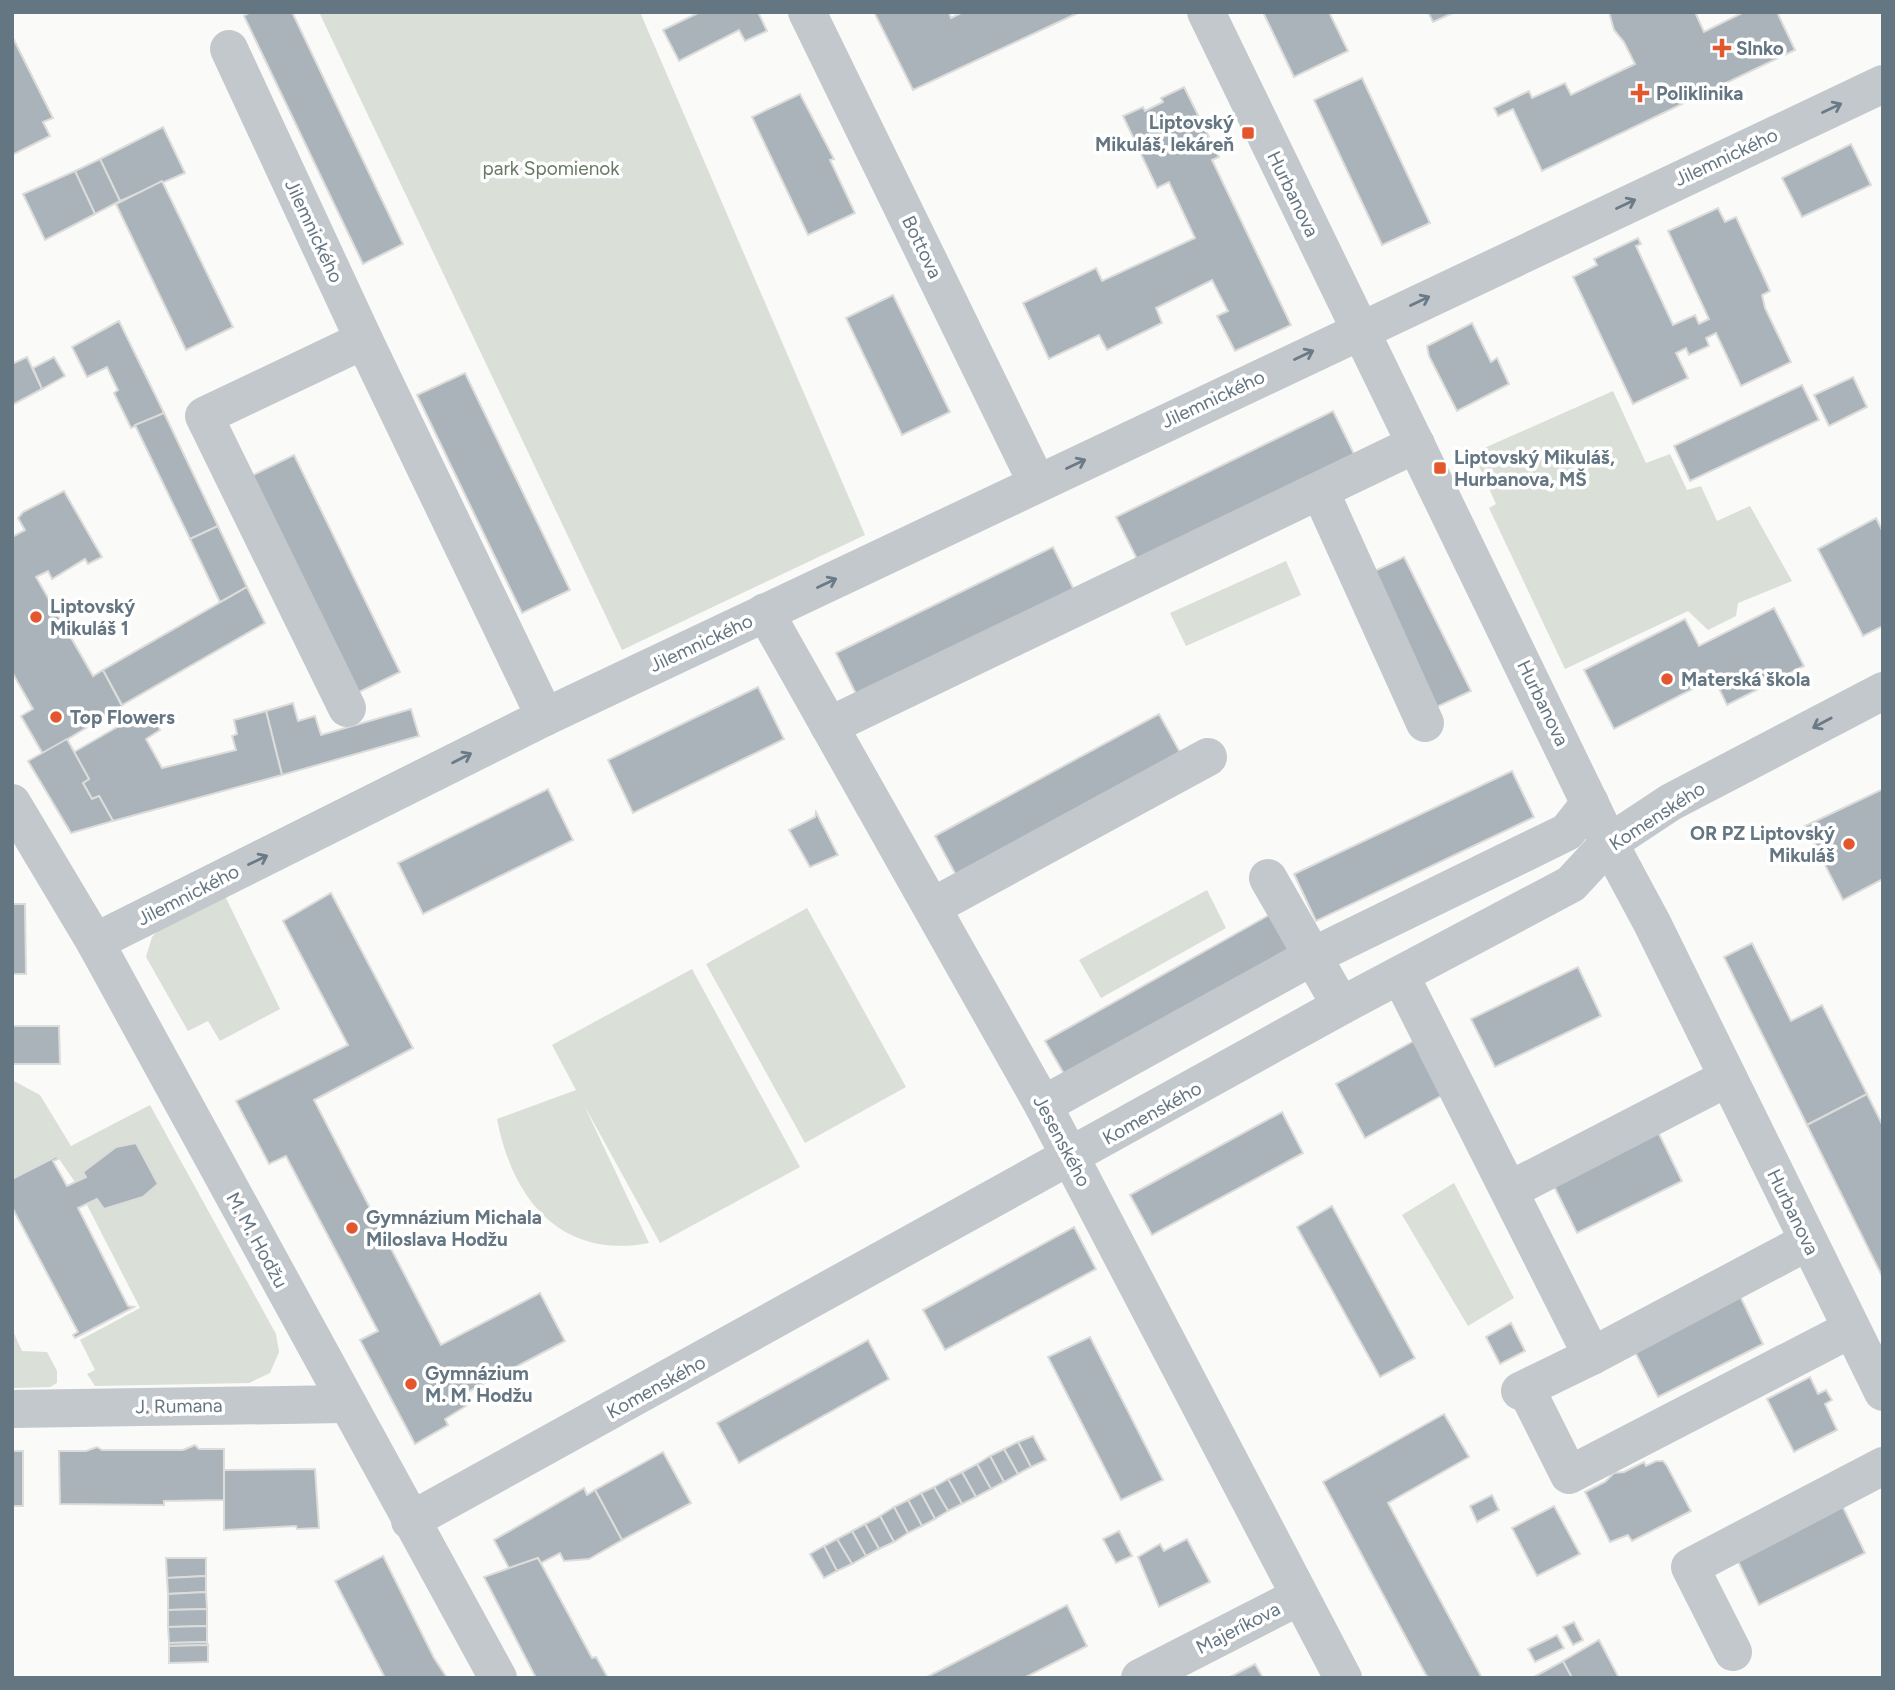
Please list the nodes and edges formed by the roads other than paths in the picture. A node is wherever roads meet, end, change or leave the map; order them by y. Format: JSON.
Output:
{"nodes":[{"id":1,"x":807,"y":12,"type":"edge"},
{"id":2,"x":1206,"y":12,"type":"edge"},
{"id":3,"x":229,"y":49,"type":"dead end"},
{"id":4,"x":1883,"y":84,"type":"edge"},
{"id":5,"x":1358,"y":330,"type":"junction"},
{"id":6,"x":364,"y":340,"type":"junction"},
{"id":7,"x":1416,"y":444,"type":"junction"},
{"id":8,"x":1037,"y":483,"type":"junction"},
{"id":9,"x":1320,"y":491,"type":"junction"},
{"id":10,"x":765,"y":612,"type":"junction"},
{"id":11,"x":1883,"y":691,"type":"edge"},
{"id":12,"x":347,"y":708,"type":"dead end"},
{"id":13,"x":545,"y":717,"type":"junction"},
{"id":14,"x":1425,"y":723,"type":"dead end"},
{"id":15,"x":829,"y":726,"type":"junction"},
{"id":16,"x":1208,"y":757,"type":"dead end"},
{"id":17,"x":12,"y":803,"type":"edge"},
{"id":18,"x":1590,"y":803,"type":"junction"},
{"id":19,"x":1609,"y":843,"type":"junction"},
{"id":20,"x":1268,"y":878,"type":"dead end"},
{"id":21,"x":932,"y":907,"type":"junction"},
{"id":22,"x":95,"y":942,"type":"junction"},
{"id":23,"x":1313,"y":956,"type":"junction"},
{"id":24,"x":1400,"y":975,"type":"junction"},
{"id":25,"x":1341,"y":1006,"type":"junction"},
{"id":26,"x":1727,"y":1078,"type":"junction"},
{"id":27,"x":1043,"y":1105,"type":"junction"},
{"id":28,"x":1071,"y":1158,"type":"junction"},
{"id":29,"x":1510,"y":1190,"type":"junction"},
{"id":30,"x":1807,"y":1242,"type":"junction"},
{"id":31,"x":1851,"y":1329,"type":"junction"},
{"id":32,"x":1592,"y":1356,"type":"junction"},
{"id":33,"x":1883,"y":1392,"type":"edge"},
{"id":34,"x":346,"y":1404,"type":"junction"},
{"id":35,"x":12,"y":1409,"type":"edge"},
{"id":36,"x":1883,"y":1466,"type":"edge"},
{"id":37,"x":410,"y":1521,"type":"junction"},
{"id":38,"x":1298,"y":1597,"type":"junction"},
{"id":39,"x":1733,"y":1652,"type":"dead end"},
{"id":40,"x":498,"y":1678,"type":"edge"},
{"id":41,"x":1140,"y":1678,"type":"edge"},
{"id":42,"x":1343,"y":1678,"type":"edge"}],
"edges":[{"from":1,"to":8,"type":"street","name":"Bottova"},
{"from":2,"to":5,"type":"street","name":"Hurbanova"},
{"from":3,"to":6,"type":"street","name":"Jilemnického"},
{"from":5,"to":4,"type":"street","name":"Jilemnického","one_way":true},
{"from":5,"to":7,"type":"street","name":"Hurbanova"},
{"from":8,"to":5,"type":"street","name":"Jilemnického","one_way":true},
{"from":6,"to":12,"type":"street"},
{"from":6,"to":13,"type":"street","name":"Jilemnického"},
{"from":7,"to":9,"type":"street"},
{"from":7,"to":18,"type":"street","name":"Hurbanova"},
{"from":10,"to":8,"type":"street","name":"Jilemnického","one_way":true},
{"from":9,"to":14,"type":"street"},
{"from":9,"to":15,"type":"street"},
{"from":10,"to":13,"type":"street","name":"Jilemnického"},
{"from":10,"to":15,"type":"street","name":"Jesenského"},
{"from":11,"to":19,"type":"street","name":"Komenského","one_way":true},
{"from":22,"to":13,"type":"street","name":"Jilemnického","one_way":true},
{"from":15,"to":21,"type":"street","name":"Jesenského"},
{"from":16,"to":21,"type":"street"},
{"from":17,"to":22,"type":"street","name":"M. M. Hodžu"},
{"from":18,"to":19,"type":"street","name":"Hurbanova"},
{"from":18,"to":23,"type":"street"},
{"from":19,"to":24,"type":"street","name":"Komenského"},
{"from":19,"to":26,"type":"street","name":"Hurbanova"},
{"from":20,"to":23,"type":"street"},
{"from":21,"to":27,"type":"street","name":"Jesenského"},
{"from":22,"to":34,"type":"street","name":"M. M. Hodžu"},
{"from":23,"to":25,"type":"street"},
{"from":23,"to":27,"type":"street"},
{"from":24,"to":25,"type":"street","name":"Komenského"},
{"from":24,"to":29,"type":"street"},
{"from":25,"to":28,"type":"street","name":"Komenského"},
{"from":26,"to":29,"type":"street"},
{"from":26,"to":30,"type":"street","name":"Hurbanova"},
{"from":27,"to":28,"type":"street","name":"Jesenského"},
{"from":28,"to":37,"type":"street","name":"Komenského"},
{"from":28,"to":38,"type":"street","name":"Jesenského"},
{"from":29,"to":32,"type":"street"},
{"from":30,"to":31,"type":"street","name":"Hurbanova"},
{"from":30,"to":32,"type":"street"},
{"from":31,"to":32,"type":"street"},
{"from":31,"to":33,"type":"street","name":"Hurbanova"},
{"from":34,"to":35,"type":"street","name":"J. Rumana"},
{"from":34,"to":37,"type":"street","name":"M. M. Hodžu"},
{"from":36,"to":39,"type":"street"},
{"from":37,"to":40,"type":"street","name":"M. M. Hodžu"},
{"from":38,"to":41,"type":"street","name":"Majeríkova"},
{"from":38,"to":42,"type":"street","name":"Jesenského"}]}
